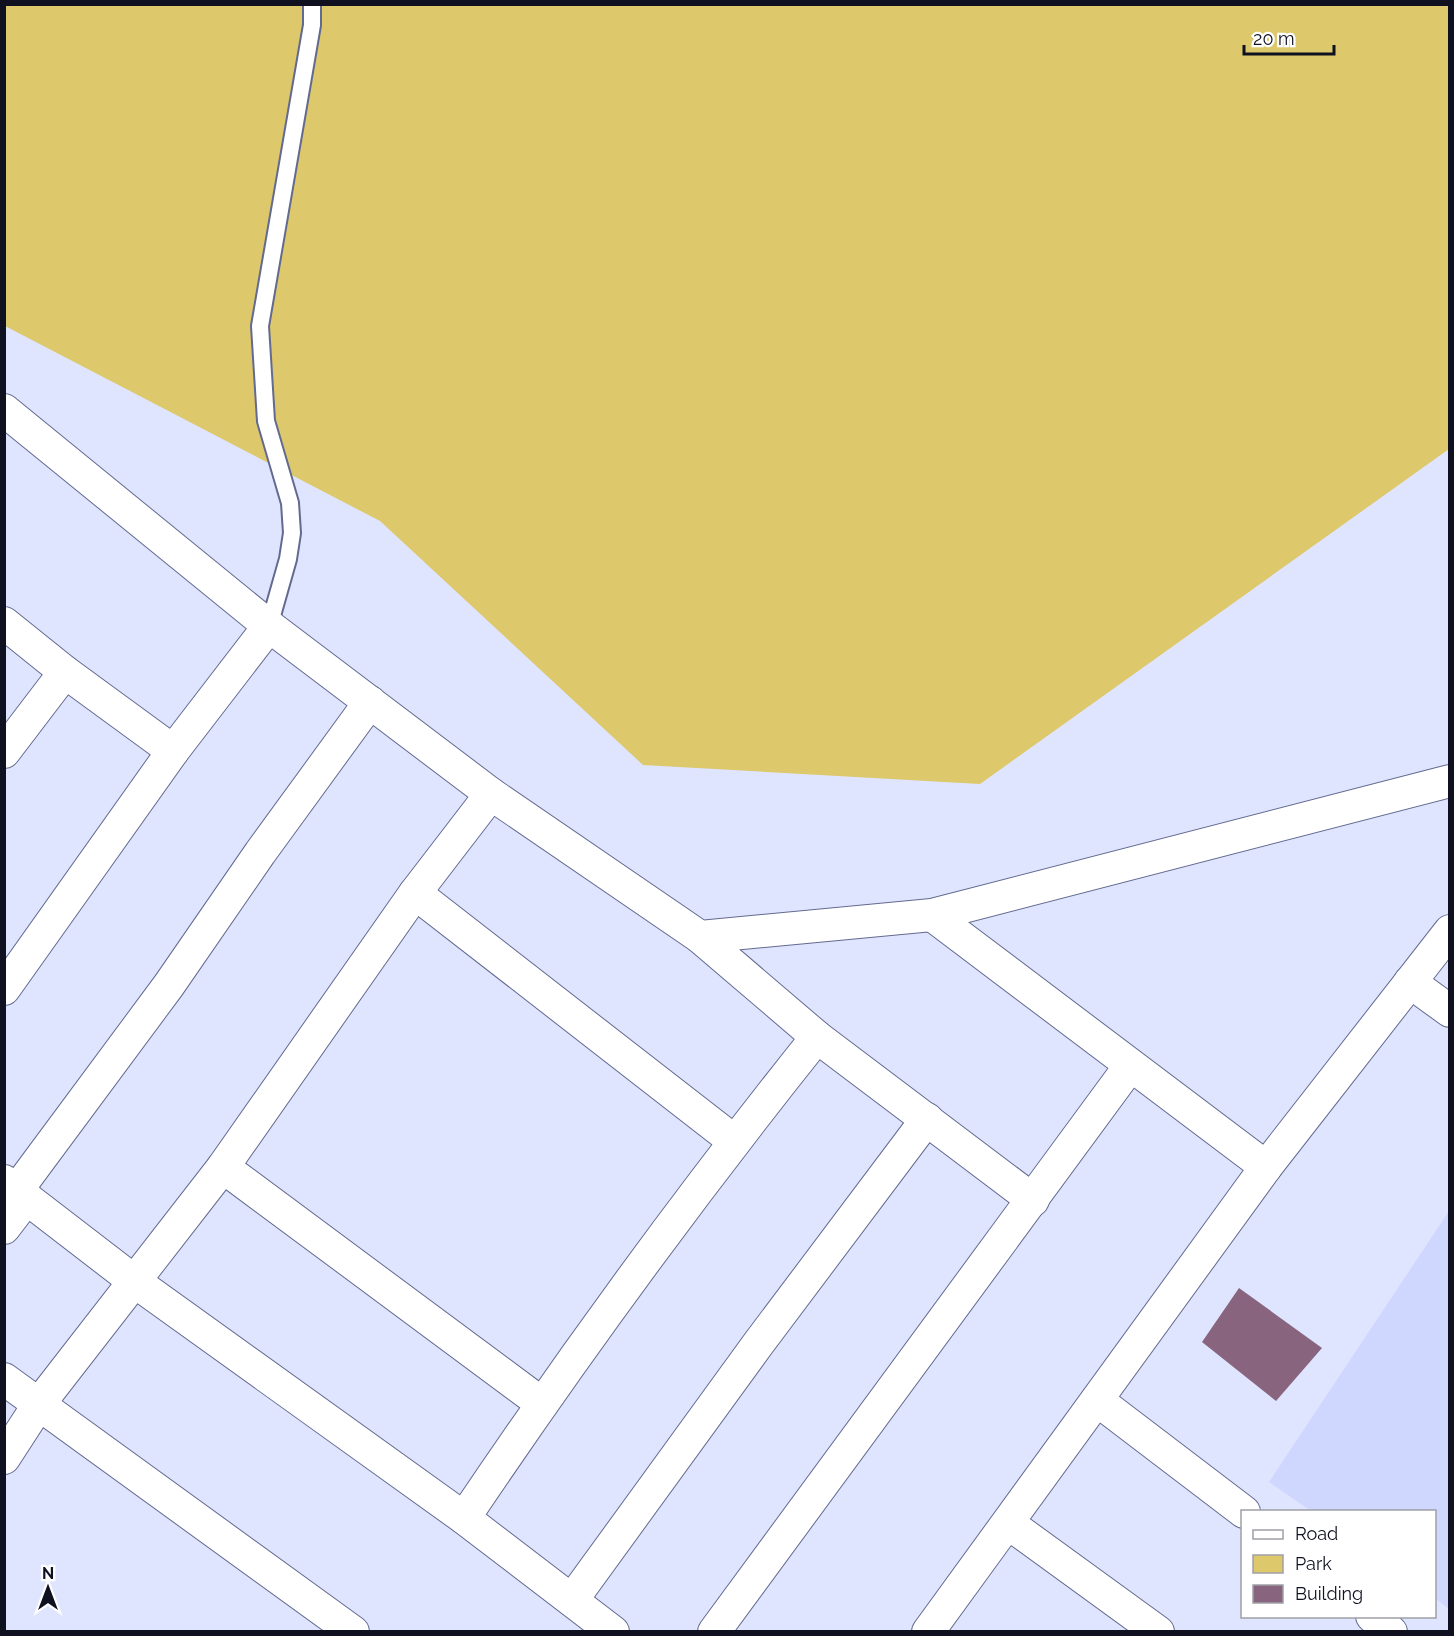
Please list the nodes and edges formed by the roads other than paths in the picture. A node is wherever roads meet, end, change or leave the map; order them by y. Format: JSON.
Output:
{"nodes":[{"id":1,"x":312,"y":4,"type":"edge"},
{"id":2,"x":4,"y":410,"type":"edge"},
{"id":3,"x":4,"y":623,"type":"edge"},
{"id":4,"x":269,"y":626,"type":"junction"},
{"id":5,"x":65,"y":672,"type":"junction"},
{"id":6,"x":370,"y":702,"type":"junction"},
{"id":7,"x":173,"y":751,"type":"junction"},
{"id":8,"x":4,"y":752,"type":"edge"},
{"id":9,"x":1449,"y":781,"type":"edge"},
{"id":10,"x":490,"y":794,"type":"junction"},
{"id":11,"x":415,"y":893,"type":"junction"},
{"id":12,"x":932,"y":915,"type":"junction"},
{"id":13,"x":1449,"y":931,"type":"edge"},
{"id":14,"x":700,"y":937,"type":"junction"},
{"id":15,"x":1410,"y":982,"type":"junction"},
{"id":16,"x":4,"y":989,"type":"edge"},
{"id":17,"x":1449,"y":1011,"type":"edge"},
{"id":18,"x":817,"y":1037,"type":"junction"},
{"id":19,"x":1130,"y":1066,"type":"junction"},
{"id":20,"x":927,"y":1119,"type":"junction"},
{"id":21,"x":734,"y":1142,"type":"junction"},
{"id":22,"x":223,"y":1167,"type":"junction"},
{"id":23,"x":1266,"y":1167,"type":"junction"},
{"id":24,"x":16,"y":1190,"type":"edge"},
{"id":25,"x":1033,"y":1200,"type":"junction"},
{"id":26,"x":4,"y":1228,"type":"edge"},
{"id":27,"x":134,"y":1281,"type":"junction"},
{"id":28,"x":4,"y":1379,"type":"edge"},
{"id":29,"x":1097,"y":1401,"type":"junction"},
{"id":30,"x":541,"y":1403,"type":"junction"},
{"id":31,"x":39,"y":1404,"type":"junction"},
{"id":32,"x":4,"y":1458,"type":"edge"},
{"id":33,"x":1241,"y":1510,"type":"edge"},
{"id":34,"x":464,"y":1518,"type":"junction"},
{"id":35,"x":1008,"y":1523,"type":"junction"},
{"id":36,"x":572,"y":1600,"type":"junction"},
{"id":37,"x":1373,"y":1618,"type":"edge"},
{"id":38,"x":352,"y":1632,"type":"edge"},
{"id":39,"x":613,"y":1632,"type":"edge"},
{"id":40,"x":714,"y":1632,"type":"edge"},
{"id":41,"x":928,"y":1632,"type":"edge"},
{"id":42,"x":1158,"y":1632,"type":"edge"},
{"id":43,"x":1390,"y":1632,"type":"edge"}],
"edges":[{"from":1,"to":4,"type":"lane"},
{"from":2,"to":4,"type":"street"},
{"from":3,"to":5,"type":"street"},
{"from":4,"to":6,"type":"street"},
{"from":4,"to":7,"type":"street"},
{"from":5,"to":7,"type":"street"},
{"from":5,"to":8,"type":"street"},
{"from":6,"to":10,"type":"street"},
{"from":6,"to":24,"type":"street"},
{"from":7,"to":16,"type":"street"},
{"from":9,"to":12,"type":"street"},
{"from":10,"to":11,"type":"street"},
{"from":10,"to":14,"type":"street"},
{"from":11,"to":21,"type":"street"},
{"from":11,"to":22,"type":"street"},
{"from":12,"to":14,"type":"street"},
{"from":12,"to":19,"type":"street"},
{"from":13,"to":15,"type":"street"},
{"from":14,"to":18,"type":"street"},
{"from":15,"to":17,"type":"street"},
{"from":15,"to":23,"type":"street"},
{"from":18,"to":20,"type":"street"},
{"from":18,"to":21,"type":"street"},
{"from":19,"to":23,"type":"street"},
{"from":19,"to":25,"type":"street"},
{"from":20,"to":25,"type":"street"},
{"from":20,"to":36,"type":"street"},
{"from":21,"to":30,"type":"street"},
{"from":22,"to":27,"type":"street"},
{"from":22,"to":30,"type":"street"},
{"from":23,"to":29,"type":"street"},
{"from":24,"to":26,"type":"street"},
{"from":24,"to":27,"type":"street"},
{"from":25,"to":40,"type":"street"},
{"from":27,"to":31,"type":"street"},
{"from":27,"to":34,"type":"street"},
{"from":28,"to":31,"type":"street"},
{"from":29,"to":33,"type":"street"},
{"from":29,"to":35,"type":"street"},
{"from":30,"to":34,"type":"street"},
{"from":31,"to":32,"type":"street"},
{"from":31,"to":38,"type":"street"},
{"from":34,"to":36,"type":"street"},
{"from":35,"to":41,"type":"street"},
{"from":35,"to":42,"type":"street"},
{"from":36,"to":39,"type":"street"},
{"from":37,"to":43,"type":"street"}]}
